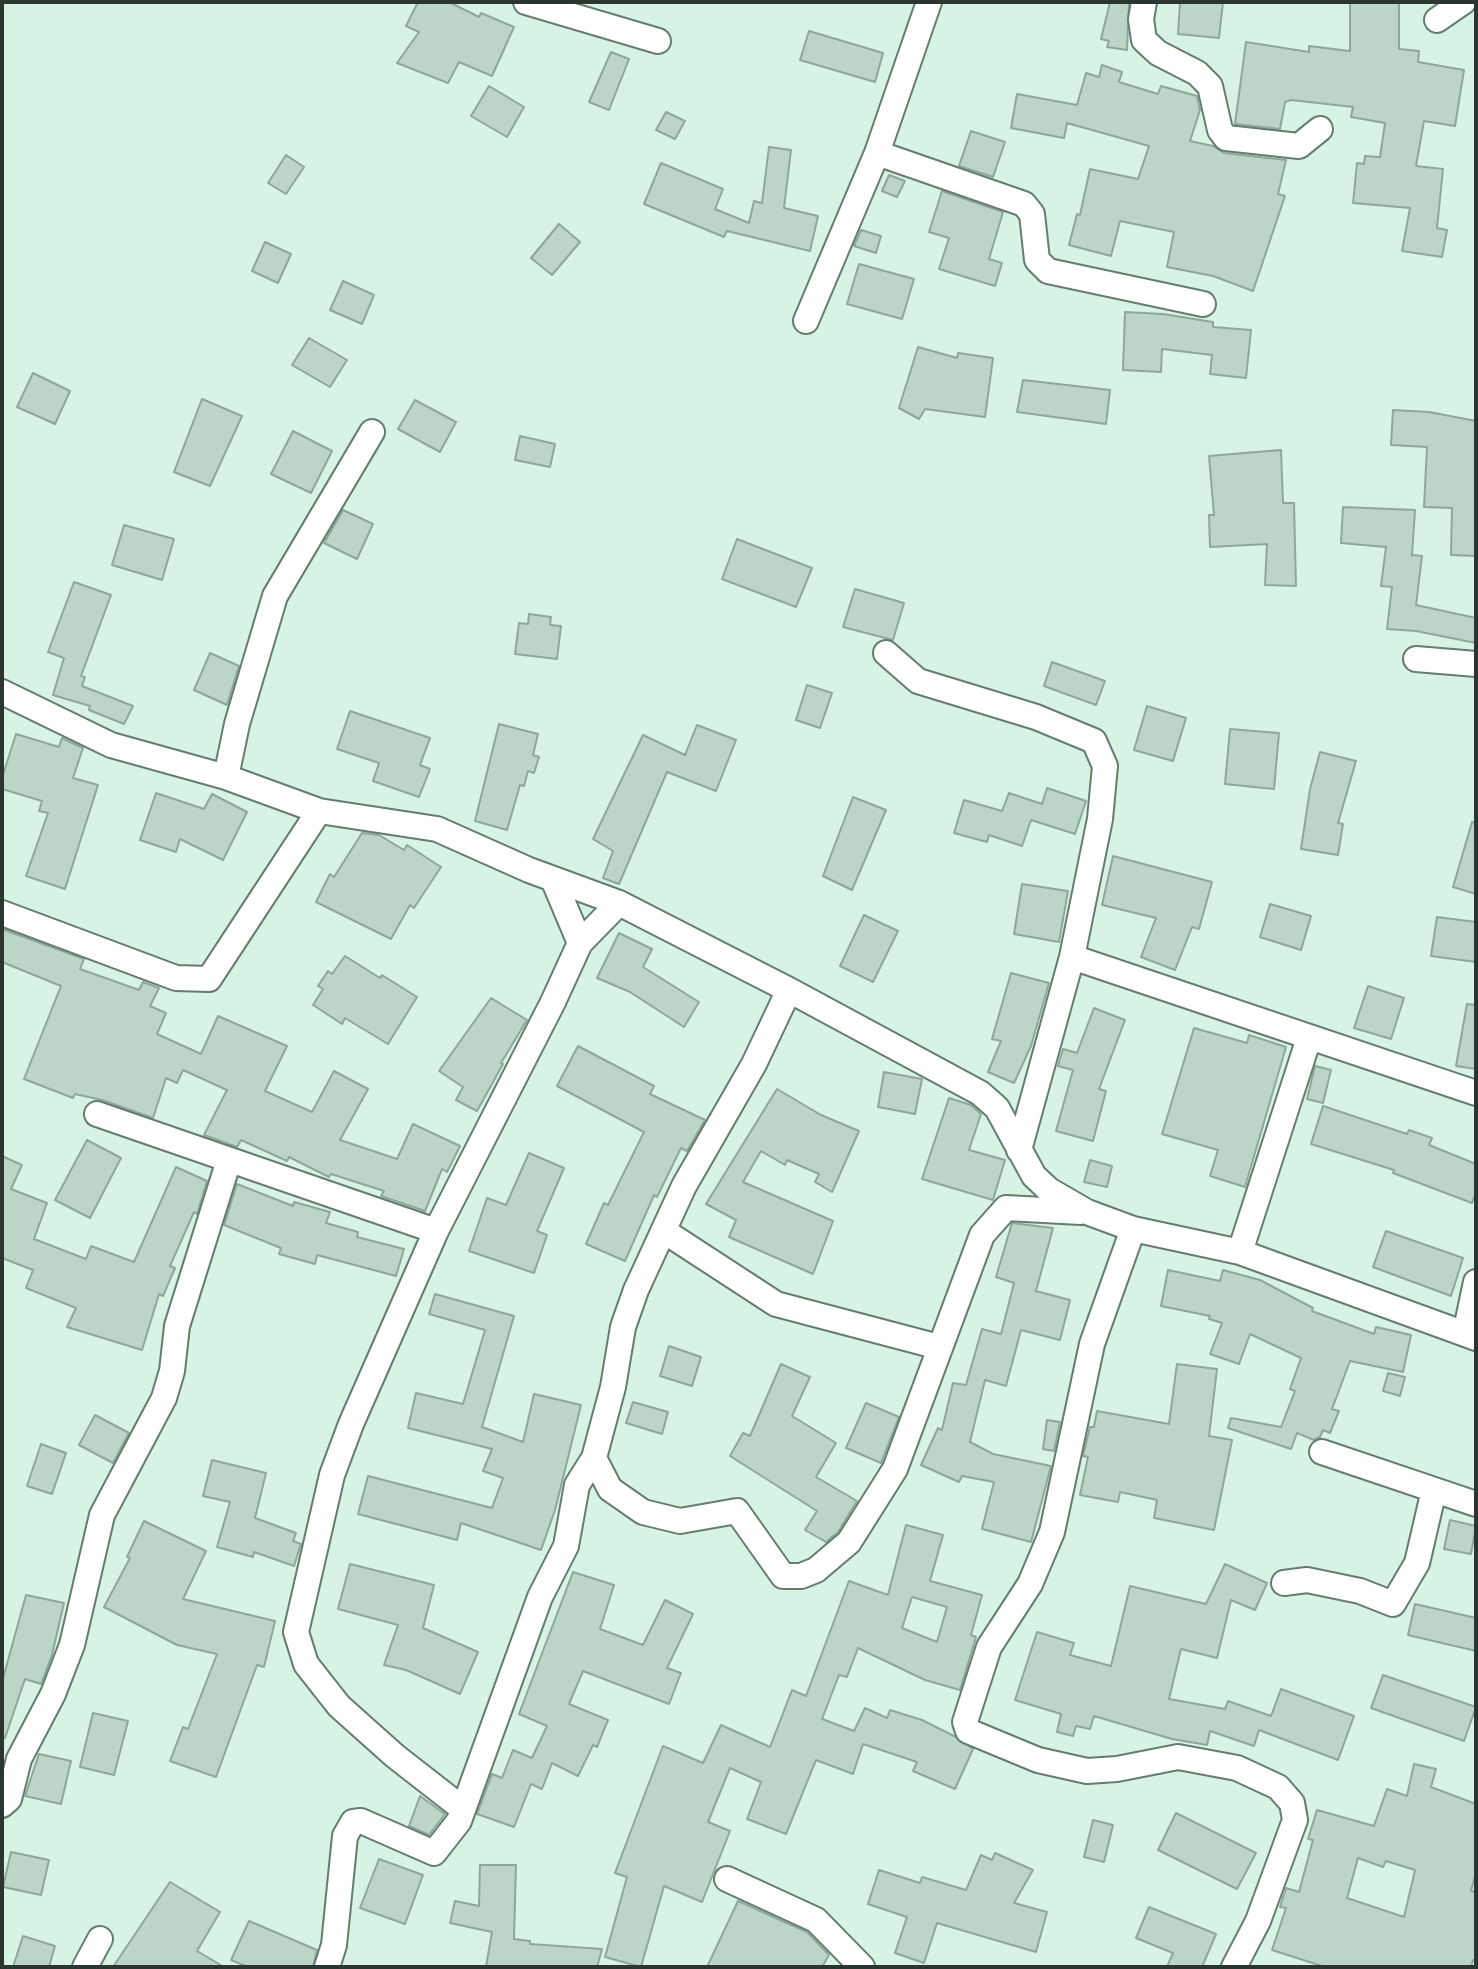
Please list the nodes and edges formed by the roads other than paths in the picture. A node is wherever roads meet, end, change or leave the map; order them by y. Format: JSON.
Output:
{"nodes":[{"id":1,"x":526,"y":2,"type":"edge"},
{"id":2,"x":929,"y":2,"type":"edge"},
{"id":3,"x":1144,"y":2,"type":"edge"},
{"id":4,"x":1463,"y":2,"type":"edge"},
{"id":5,"x":1437,"y":20,"type":"dead end"},
{"id":6,"x":658,"y":41,"type":"dead end"},
{"id":7,"x":1320,"y":128,"type":"dead end"},
{"id":8,"x":877,"y":153,"type":"junction"},
{"id":9,"x":1203,"y":304,"type":"dead end"},
{"id":10,"x":806,"y":321,"type":"dead end"},
{"id":11,"x":372,"y":432,"type":"dead end"},
{"id":12,"x":886,"y":653,"type":"dead end"},
{"id":13,"x":1416,"y":659,"type":"dead end"},
{"id":14,"x":1476,"y":664,"type":"edge"},
{"id":15,"x":2,"y":692,"type":"edge"},
{"id":16,"x":226,"y":777,"type":"junction"},
{"id":17,"x":319,"y":811,"type":"junction"},
{"id":18,"x":553,"y":879,"type":"junction"},
{"id":19,"x":619,"y":903,"type":"junction"},
{"id":20,"x":2,"y":913,"type":"edge"},
{"id":21,"x":580,"y":943,"type":"junction"},
{"id":22,"x":1072,"y":957,"type":"junction"},
{"id":23,"x":789,"y":990,"type":"junction"},
{"id":24,"x":1310,"y":1038,"type":"junction"},
{"id":25,"x":1476,"y":1093,"type":"edge"},
{"id":26,"x":97,"y":1114,"type":"dead end"},
{"id":27,"x":1019,"y":1150,"type":"junction"},
{"id":28,"x":229,"y":1160,"type":"junction"},
{"id":29,"x":1087,"y":1212,"type":"junction"},
{"id":30,"x":1133,"y":1229,"type":"junction"},
{"id":31,"x":436,"y":1231,"type":"junction"},
{"id":32,"x":664,"y":1231,"type":"junction"},
{"id":33,"x":1240,"y":1252,"type":"junction"},
{"id":34,"x":1476,"y":1282,"type":"edge"},
{"id":35,"x":1471,"y":1336,"type":"edge"},
{"id":36,"x":939,"y":1347,"type":"junction"},
{"id":37,"x":1322,"y":1452,"type":"dead end"},
{"id":38,"x":594,"y":1458,"type":"junction"},
{"id":39,"x":1434,"y":1490,"type":"junction"},
{"id":40,"x":1476,"y":1504,"type":"edge"},
{"id":41,"x":1284,"y":1583,"type":"dead end"},
{"id":42,"x":2,"y":1805,"type":"edge"},
{"id":43,"x":463,"y":1809,"type":"junction"},
{"id":44,"x":727,"y":1879,"type":"dead end"},
{"id":45,"x":100,"y":1940,"type":"dead end"},
{"id":46,"x":85,"y":1967,"type":"edge"},
{"id":47,"x":327,"y":1967,"type":"edge"},
{"id":48,"x":862,"y":1967,"type":"edge"},
{"id":49,"x":1234,"y":1967,"type":"edge"}],
"edges":[{"from":1,"to":6,"type":"street"},
{"from":2,"to":8,"type":"street"},
{"from":3,"to":7,"type":"street"},
{"from":4,"to":5,"type":"street"},
{"from":8,"to":9,"type":"street"},
{"from":8,"to":10,"type":"street"},
{"from":11,"to":16,"type":"street"},
{"from":12,"to":22,"type":"street"},
{"from":13,"to":14,"type":"street"},
{"from":15,"to":16,"type":"street"},
{"from":16,"to":17,"type":"street"},
{"from":17,"to":18,"type":"street"},
{"from":17,"to":20,"type":"street"},
{"from":18,"to":19,"type":"street"},
{"from":18,"to":21,"type":"street"},
{"from":19,"to":21,"type":"street"},
{"from":19,"to":23,"type":"street"},
{"from":21,"to":31,"type":"street"},
{"from":22,"to":24,"type":"street"},
{"from":22,"to":27,"type":"street"},
{"from":23,"to":27,"type":"street"},
{"from":23,"to":32,"type":"street"},
{"from":24,"to":25,"type":"street"},
{"from":24,"to":33,"type":"street"},
{"from":26,"to":28,"type":"street"},
{"from":27,"to":29,"type":"street"},
{"from":28,"to":31,"type":"street"},
{"from":28,"to":42,"type":"street"},
{"from":29,"to":30,"type":"street"},
{"from":29,"to":36,"type":"street"},
{"from":30,"to":33,"type":"street"},
{"from":30,"to":49,"type":"street"},
{"from":31,"to":43,"type":"street"},
{"from":32,"to":36,"type":"street"},
{"from":32,"to":38,"type":"street"},
{"from":33,"to":35,"type":"street"},
{"from":34,"to":35,"type":"street"},
{"from":36,"to":38,"type":"street"},
{"from":37,"to":39,"type":"street"},
{"from":38,"to":43,"type":"street"},
{"from":39,"to":40,"type":"street"},
{"from":39,"to":41,"type":"street"},
{"from":43,"to":47,"type":"street"},
{"from":44,"to":48,"type":"street"},
{"from":45,"to":46,"type":"street"}]}
